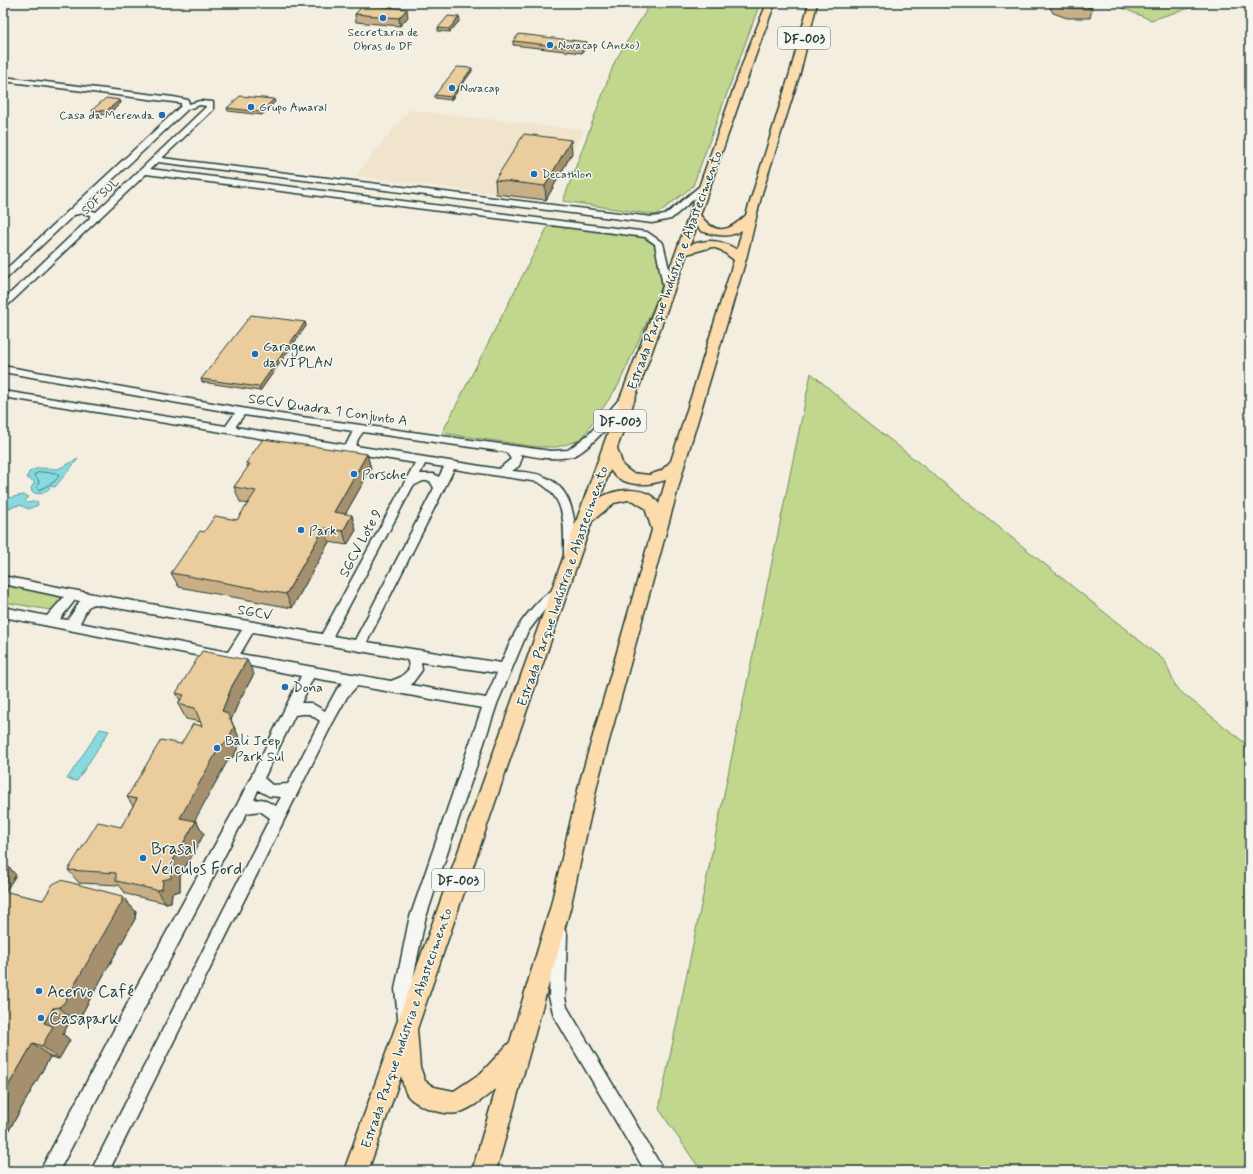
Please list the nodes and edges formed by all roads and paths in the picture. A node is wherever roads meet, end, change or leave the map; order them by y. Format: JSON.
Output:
{"nodes":[{"id":1,"x":771,"y":3,"type":"edge"},
{"id":2,"x":813,"y":3,"type":"edge"},
{"id":3,"x":3,"y":79,"type":"edge"},
{"id":4,"x":173,"y":99,"type":"junction"},
{"id":5,"x":210,"y":104,"type":"junction"},
{"id":6,"x":185,"y":107,"type":"junction"},
{"id":7,"x":155,"y":159,"type":"junction"},
{"id":8,"x":171,"y":161,"type":"junction"},
{"id":9,"x":143,"y":171,"type":"junction"},
{"id":10,"x":243,"y":171,"type":"junction"},
{"id":11,"x":156,"y":173,"type":"junction"},
{"id":12,"x":261,"y":174,"type":"junction"},
{"id":13,"x":231,"y":183,"type":"junction"},
{"id":14,"x":248,"y":185,"type":"junction"},
{"id":15,"x":704,"y":187,"type":"junction"},
{"id":16,"x":380,"y":188,"type":"junction"},
{"id":17,"x":401,"y":190,"type":"junction"},
{"id":18,"x":88,"y":198,"type":"junction"},
{"id":19,"x":370,"y":201,"type":"junction"},
{"id":20,"x":112,"y":202,"type":"junction"},
{"id":21,"x":392,"y":203,"type":"junction"},
{"id":22,"x":534,"y":206,"type":"junction"},
{"id":23,"x":69,"y":214,"type":"junction"},
{"id":24,"x":694,"y":214,"type":"junction"},
{"id":25,"x":624,"y":216,"type":"junction"},
{"id":26,"x":750,"y":217,"type":"junction"},
{"id":27,"x":94,"y":219,"type":"junction"},
{"id":28,"x":525,"y":219,"type":"junction"},
{"id":29,"x":617,"y":231,"type":"junction"},
{"id":30,"x":682,"y":252,"type":"junction"},
{"id":31,"x":740,"y":259,"type":"junction"},
{"id":32,"x":3,"y":277,"type":"edge"},
{"id":33,"x":668,"y":286,"type":"junction"},
{"id":34,"x":18,"y":291,"type":"junction"},
{"id":35,"x":3,"y":295,"type":"edge"},
{"id":36,"x":3,"y":305,"type":"edge"},
{"id":37,"x":3,"y":369,"type":"edge"},
{"id":38,"x":3,"y":394,"type":"edge"},
{"id":39,"x":628,"y":396,"type":"junction"},
{"id":40,"x":242,"y":411,"type":"junction"},
{"id":41,"x":258,"y":414,"type":"junction"},
{"id":42,"x":361,"y":427,"type":"junction"},
{"id":43,"x":228,"y":430,"type":"junction"},
{"id":44,"x":244,"y":433,"type":"junction"},
{"id":45,"x":350,"y":449,"type":"junction"},
{"id":46,"x":509,"y":449,"type":"junction"},
{"id":47,"x":611,"y":449,"type":"junction"},
{"id":48,"x":421,"y":461,"type":"junction"},
{"id":49,"x":678,"y":462,"type":"junction"},
{"id":50,"x":451,"y":465,"type":"junction"},
{"id":51,"x":501,"y":473,"type":"junction"},
{"id":52,"x":410,"y":483,"type":"junction"},
{"id":53,"x":439,"y":488,"type":"junction"},
{"id":54,"x":584,"y":523,"type":"junction"},
{"id":55,"x":660,"y":530,"type":"junction"},
{"id":56,"x":570,"y":564,"type":"junction"},
{"id":57,"x":3,"y":580,"type":"edge"},
{"id":58,"x":561,"y":590,"type":"junction"},
{"id":59,"x":71,"y":594,"type":"junction"},
{"id":60,"x":93,"y":599,"type":"junction"},
{"id":61,"x":3,"y":612,"type":"edge"},
{"id":62,"x":50,"y":622,"type":"junction"},
{"id":63,"x":72,"y":625,"type":"junction"},
{"id":64,"x":250,"y":626,"type":"junction"},
{"id":65,"x":325,"y":640,"type":"junction"},
{"id":66,"x":358,"y":645,"type":"junction"},
{"id":67,"x":409,"y":655,"type":"junction"},
{"id":68,"x":231,"y":658,"type":"junction"},
{"id":69,"x":504,"y":669,"type":"junction"},
{"id":70,"x":310,"y":671,"type":"junction"},
{"id":71,"x":356,"y":679,"type":"junction"},
{"id":72,"x":393,"y":686,"type":"junction"},
{"id":73,"x":490,"y":704,"type":"junction"},
{"id":74,"x":291,"y":711,"type":"junction"},
{"id":75,"x":327,"y":720,"type":"junction"},
{"id":76,"x":257,"y":780,"type":"junction"},
{"id":77,"x":293,"y":789,"type":"junction"},
{"id":78,"x":243,"y":807,"type":"junction"},
{"id":79,"x":279,"y":816,"type":"junction"},
{"id":80,"x":560,"y":909,"type":"junction"},
{"id":81,"x":407,"y":1023,"type":"junction"},
{"id":82,"x":518,"y":1048,"type":"junction"},
{"id":83,"x":49,"y":1171,"type":"edge"},
{"id":84,"x":100,"y":1171,"type":"edge"},
{"id":85,"x":356,"y":1171,"type":"edge"},
{"id":86,"x":484,"y":1171,"type":"edge"},
{"id":87,"x":655,"y":1171,"type":"edge"}],
"edges":[{"from":1,"to":15,"type":"highway","name":"Estrada Parque Indústria e Abastecimento","number":"DF-003"},
{"from":2,"to":26,"type":"highway","number":"DF-003"},
{"from":3,"to":4,"type":"street"},
{"from":4,"to":5,"type":"street"},
{"from":4,"to":6,"type":"street"},
{"from":5,"to":6,"type":"street"},
{"from":5,"to":7,"type":"street","name":"SOF SUL"},
{"from":6,"to":18,"type":"street","name":"SOF SUL"},
{"from":7,"to":8,"type":"street"},
{"from":7,"to":9,"type":"street","name":"SOF SUL"},
{"from":8,"to":10,"type":"street"},
{"from":8,"to":11,"type":"street"},
{"from":9,"to":11,"type":"street"},
{"from":9,"to":20,"type":"street","name":"SOF SUL"},
{"from":10,"to":12,"type":"street"},
{"from":10,"to":13,"type":"street"},
{"from":11,"to":13,"type":"street"},
{"from":12,"to":14,"type":"street"},
{"from":12,"to":16,"type":"street"},
{"from":13,"to":14,"type":"street"},
{"from":14,"to":19,"type":"street"},
{"from":15,"to":24,"type":"highway","name":"Estrada Parque Indústria e Abastecimento","number":"DF-003"},
{"from":15,"to":25,"type":"street"},
{"from":16,"to":17,"type":"street"},
{"from":16,"to":19,"type":"street"},
{"from":17,"to":21,"type":"street"},
{"from":17,"to":22,"type":"street"},
{"from":18,"to":20,"type":"street"},
{"from":18,"to":23,"type":"street","name":"SOF SUL"},
{"from":19,"to":21,"type":"street"},
{"from":20,"to":27,"type":"street","name":"SOF SUL"},
{"from":21,"to":28,"type":"street"},
{"from":22,"to":25,"type":"street"},
{"from":22,"to":28,"type":"street"},
{"from":23,"to":27,"type":"street"},
{"from":23,"to":32,"type":"street","name":"SOF SUL"},
{"from":24,"to":26,"type":"highway"},
{"from":24,"to":30,"type":"highway","name":"Estrada Parque Indústria e Abastecimento","number":"DF-003"},
{"from":25,"to":29,"type":"street"},
{"from":26,"to":31,"type":"highway","number":"DF-003"},
{"from":27,"to":34,"type":"street","name":"SOF SUL"},
{"from":28,"to":29,"type":"street"},
{"from":29,"to":33,"type":"street"},
{"from":30,"to":31,"type":"highway"},
{"from":30,"to":33,"type":"highway","name":"Estrada Parque Indústria e Abastecimento","number":"DF-003"},
{"from":31,"to":49,"type":"highway","number":"DF-003"},
{"from":33,"to":39,"type":"highway","name":"Estrada Parque Indústria e Abastecimento","number":"DF-003"},
{"from":34,"to":35,"type":"street"},
{"from":34,"to":36,"type":"street","name":"SOF SUL"},
{"from":37,"to":40,"type":"street","name":"SGCV Quadra 1 Conjunto A"},
{"from":38,"to":43,"type":"street"},
{"from":39,"to":46,"type":"street","name":"SGCV Quadra 1 Conjunto A"},
{"from":39,"to":47,"type":"highway","name":"Estrada Parque Indústria e Abastecimento","number":"DF-003"},
{"from":40,"to":41,"type":"street","name":"SGCV Quadra 1 Conjunto A"},
{"from":40,"to":43,"type":"street"},
{"from":41,"to":42,"type":"street","name":"SGCV Quadra 1 Conjunto A"},
{"from":41,"to":44,"type":"street"},
{"from":42,"to":45,"type":"street"},
{"from":42,"to":46,"type":"street","name":"SGCV Quadra 1 Conjunto A"},
{"from":43,"to":44,"type":"street"},
{"from":44,"to":45,"type":"street"},
{"from":45,"to":48,"type":"street"},
{"from":46,"to":51,"type":"street"},
{"from":47,"to":49,"type":"highway"},
{"from":47,"to":54,"type":"highway","name":"Estrada Parque Indústria e Abastecimento","number":"DF-003"},
{"from":48,"to":50,"type":"street"},
{"from":48,"to":52,"type":"street","name":"SGCV Lote 9"},
{"from":49,"to":55,"type":"highway","number":"DF-003"},
{"from":50,"to":51,"type":"street"},
{"from":50,"to":53,"type":"street"},
{"from":51,"to":56,"type":"street"},
{"from":52,"to":53,"type":"street"},
{"from":52,"to":65,"type":"street","name":"SGCV Lote 9"},
{"from":53,"to":66,"type":"street"},
{"from":54,"to":55,"type":"highway"},
{"from":54,"to":56,"type":"highway","name":"Estrada Parque Indústria e Abastecimento","number":"DF-003"},
{"from":55,"to":80,"type":"highway","number":"DF-003"},
{"from":56,"to":58,"type":"highway","name":"Estrada Parque Indústria e Abastecimento","number":"DF-003"},
{"from":57,"to":59,"type":"street","name":"SGCV"},
{"from":58,"to":69,"type":"street"},
{"from":58,"to":81,"type":"highway","name":"Estrada Parque Indústria e Abastecimento","number":"DF-003"},
{"from":59,"to":60,"type":"street","name":"SGCV"},
{"from":59,"to":62,"type":"street"},
{"from":60,"to":63,"type":"street"},
{"from":60,"to":64,"type":"street","name":"SGCV"},
{"from":61,"to":62,"type":"street"},
{"from":62,"to":63,"type":"street"},
{"from":63,"to":68,"type":"street"},
{"from":64,"to":65,"type":"street","name":"SGCV"},
{"from":64,"to":68,"type":"street"},
{"from":65,"to":66,"type":"street","name":"SGCV"},
{"from":66,"to":67,"type":"street","name":"SGCV"},
{"from":67,"to":69,"type":"street","name":"SGCV"},
{"from":67,"to":72,"type":"street"},
{"from":68,"to":70,"type":"street"},
{"from":69,"to":73,"type":"street"},
{"from":70,"to":71,"type":"street"},
{"from":70,"to":74,"type":"street"},
{"from":71,"to":72,"type":"street"},
{"from":71,"to":75,"type":"street"},
{"from":72,"to":73,"type":"street"},
{"from":73,"to":81,"type":"street"},
{"from":74,"to":75,"type":"street"},
{"from":74,"to":76,"type":"street"},
{"from":75,"to":77,"type":"street"},
{"from":76,"to":77,"type":"street"},
{"from":76,"to":78,"type":"street"},
{"from":77,"to":79,"type":"street"},
{"from":78,"to":79,"type":"street"},
{"from":78,"to":83,"type":"street"},
{"from":79,"to":84,"type":"street"},
{"from":80,"to":82,"type":"highway","number":"DF-003"},
{"from":80,"to":87,"type":"street"},
{"from":81,"to":82,"type":"highway"},
{"from":81,"to":85,"type":"highway","name":"Estrada Parque Indústria e Abastecimento","number":"DF-003"},
{"from":82,"to":86,"type":"highway","number":"DF-003"}]}
